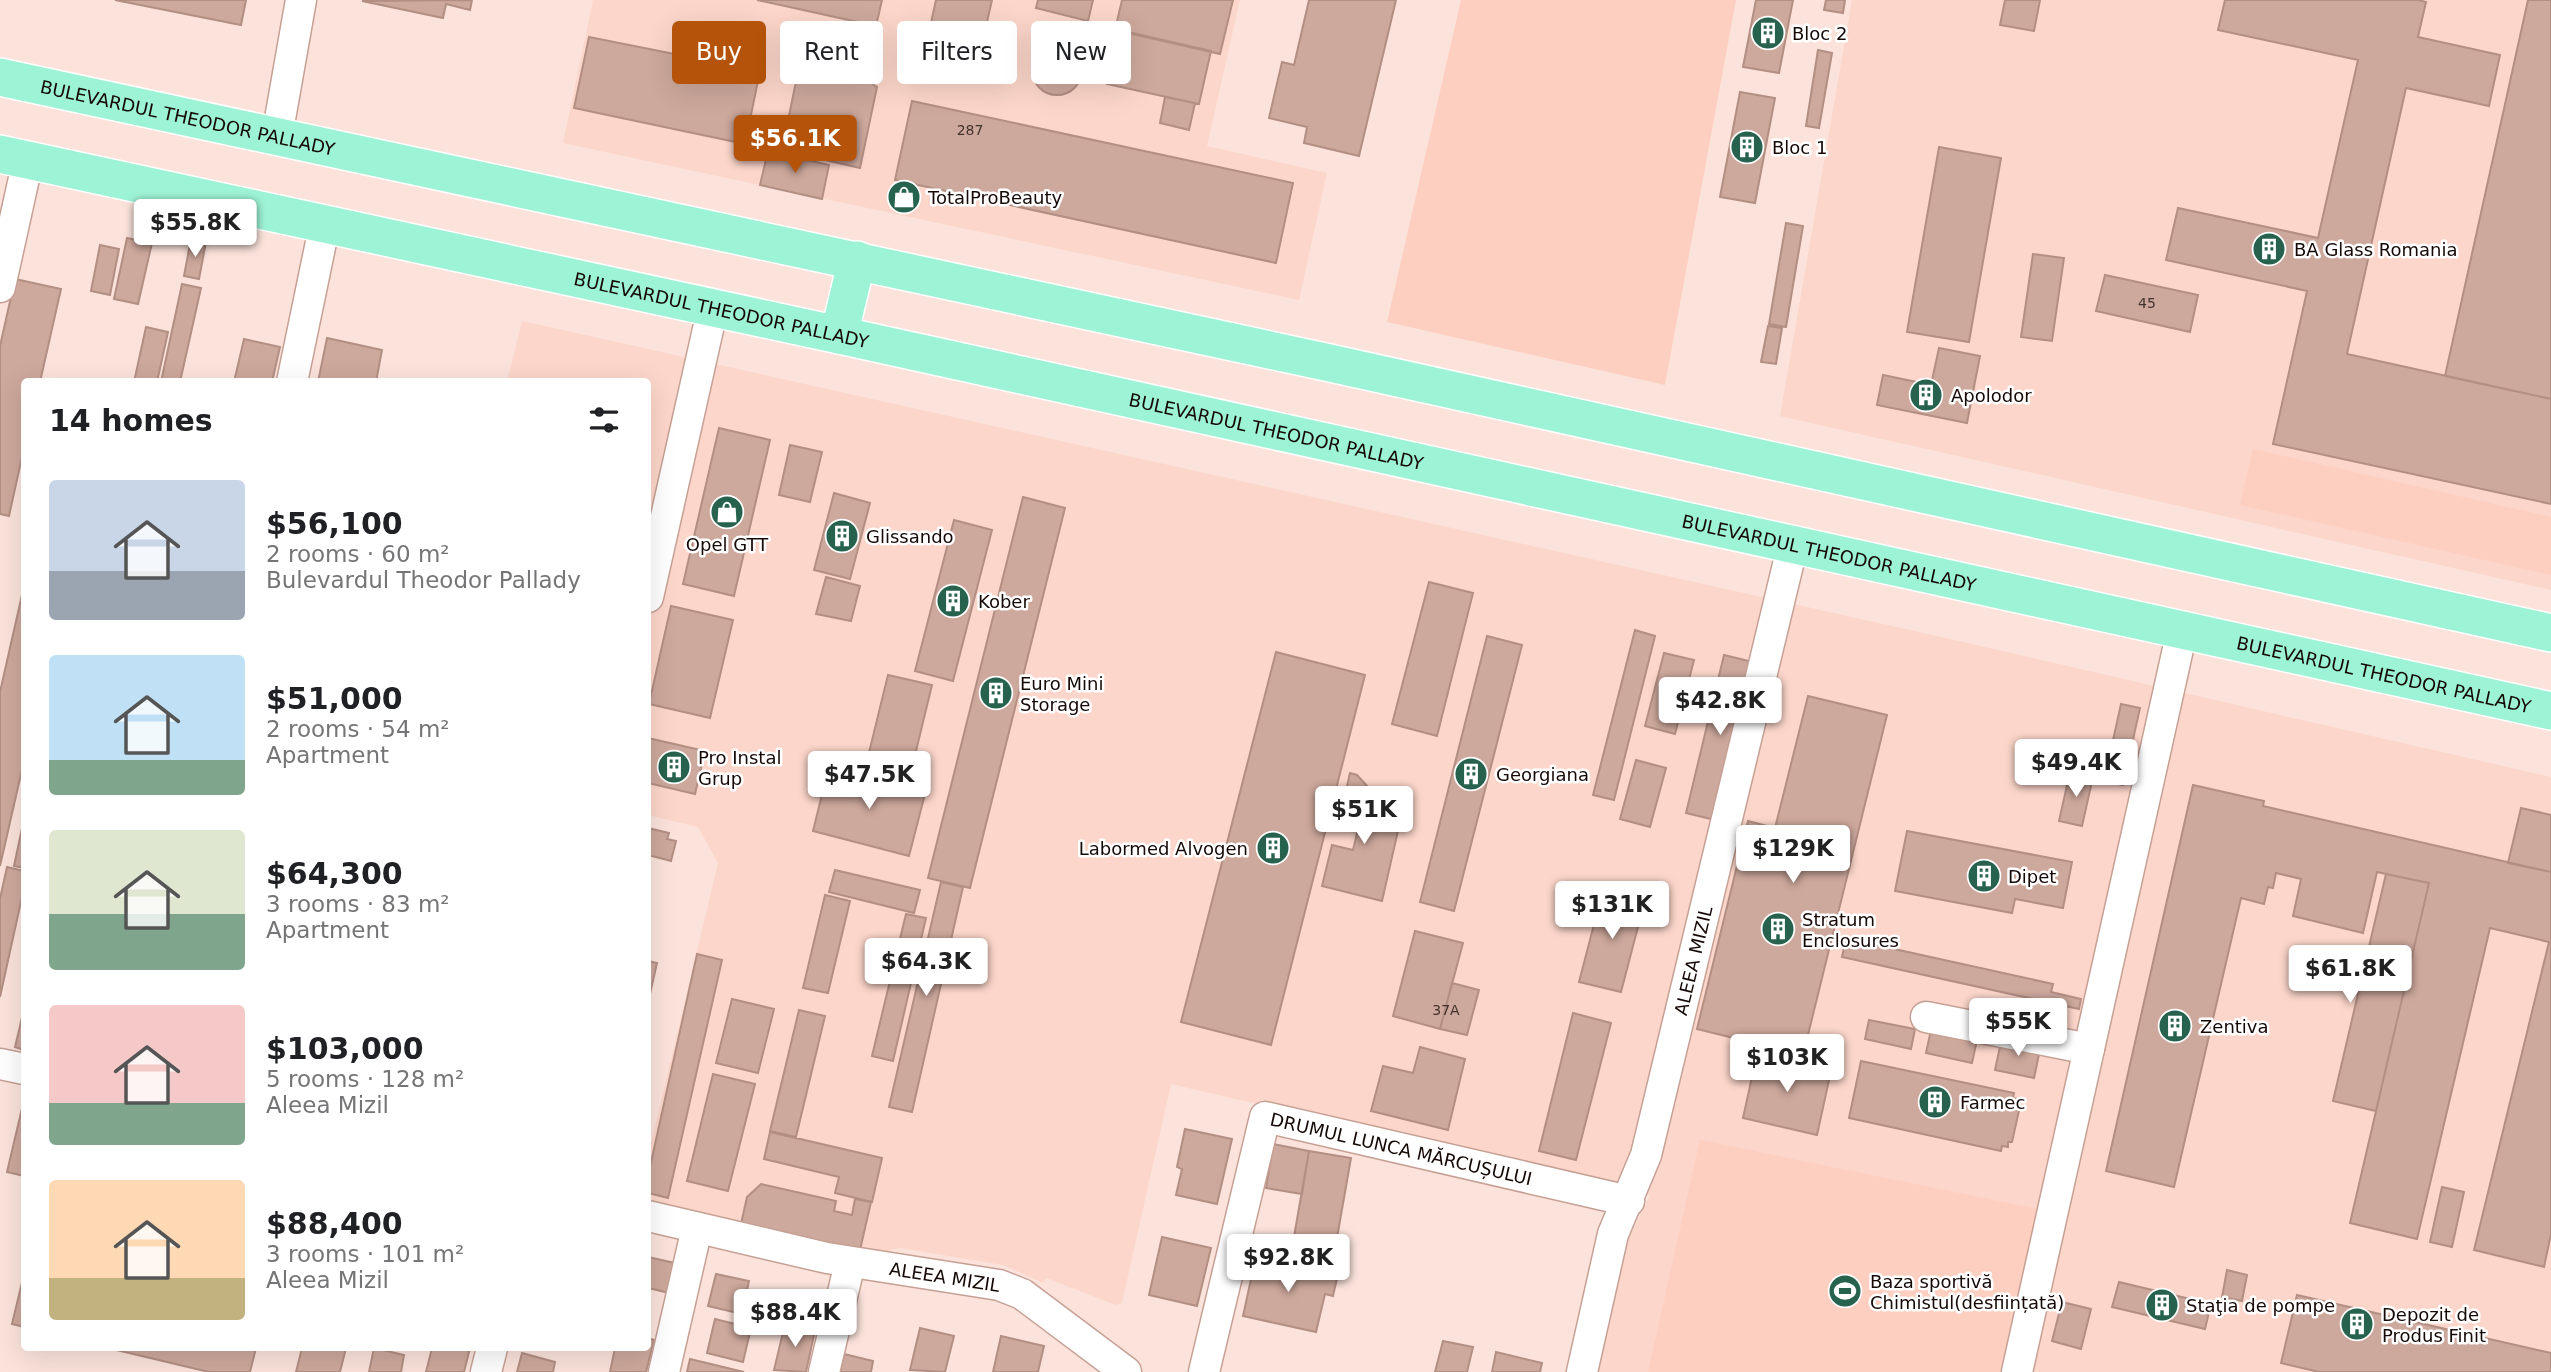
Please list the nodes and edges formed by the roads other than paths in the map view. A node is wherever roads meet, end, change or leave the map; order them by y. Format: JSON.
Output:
{"nodes":[{"id":1,"x":301,"y":0,"type":"edge"},
{"id":2,"x":0,"y":77,"type":"edge"},
{"id":3,"x":277,"y":136,"type":"junction"},
{"id":4,"x":14,"y":157,"type":"edge"},
{"id":5,"x":325,"y":223,"type":"junction"},
{"id":6,"x":857,"y":260,"type":"junction"},
{"id":7,"x":0,"y":287,"type":"edge"},
{"id":8,"x":713,"y":307,"type":"junction"},
{"id":9,"x":839,"y":335,"type":"junction"},
{"id":10,"x":293,"y":378,"type":"edge"},
{"id":11,"x":1793,"y":544,"type":"junction"},
{"id":12,"x":651,"y":584,"type":"edge"},
{"id":13,"x":2182,"y":631,"type":"junction"},
{"id":14,"x":2551,"y":634,"type":"edge"},
{"id":15,"x":2551,"y":710,"type":"edge"},
{"id":16,"x":1926,"y":1017,"type":"dead end"},
{"id":17,"x":2089,"y":1049,"type":"junction"},
{"id":18,"x":0,"y":1063,"type":"edge"},
{"id":19,"x":21,"y":1068,"type":"edge"},
{"id":20,"x":1629,"y":1201,"type":"junction"},
{"id":21,"x":651,"y":1217,"type":"edge"},
{"id":22,"x":697,"y":1228,"type":"junction"},
{"id":23,"x":850,"y":1263,"type":"junction"},
{"id":24,"x":491,"y":1351,"type":"edge"},
{"id":25,"x":486,"y":1372,"type":"edge"},
{"id":26,"x":664,"y":1372,"type":"edge"},
{"id":27,"x":824,"y":1372,"type":"edge"},
{"id":28,"x":1126,"y":1372,"type":"edge"},
{"id":29,"x":1204,"y":1372,"type":"edge"},
{"id":30,"x":1582,"y":1372,"type":"edge"},
{"id":31,"x":2017,"y":1372,"type":"edge"}],
"edges":[{"from":1,"to":3,"type":"street"},
{"from":2,"to":3,"type":"main road","name":"BULEVARDUL THEODOR PALLADY"},
{"from":3,"to":6,"type":"main road","name":"BULEVARDUL THEODOR PALLADY"},
{"from":4,"to":5,"type":"main road","name":"BULEVARDUL THEODOR PALLADY"},
{"from":4,"to":7,"type":"street"},
{"from":5,"to":8,"type":"main road","name":"BULEVARDUL THEODOR PALLADY"},
{"from":5,"to":10,"type":"street"},
{"from":6,"to":9,"type":"main road"},
{"from":6,"to":14,"type":"main road","name":"BULEVARDUL THEODOR PALLADY"},
{"from":8,"to":9,"type":"main road","name":"BULEVARDUL THEODOR PALLADY"},
{"from":8,"to":12,"type":"street"},
{"from":9,"to":11,"type":"main road","name":"BULEVARDUL THEODOR PALLADY"},
{"from":11,"to":13,"type":"main road","name":"BULEVARDUL THEODOR PALLADY"},
{"from":11,"to":20,"type":"street","name":"ALEEA MIZIL"},
{"from":13,"to":15,"type":"main road","name":"BULEVARDUL THEODOR PALLADY"},
{"from":13,"to":17,"type":"street"},
{"from":16,"to":17,"type":"street"},
{"from":17,"to":31,"type":"street"},
{"from":18,"to":19,"type":"street"},
{"from":20,"to":29,"type":"street","name":"DRUMUL LUNCA MĂRCUȘULUI"},
{"from":20,"to":30,"type":"street","name":"ALEEA MIZIL"},
{"from":21,"to":22,"type":"street","name":"ALEEA MIZIL"},
{"from":22,"to":23,"type":"street","name":"ALEEA MIZIL"},
{"from":22,"to":26,"type":"street"},
{"from":23,"to":27,"type":"street"},
{"from":23,"to":28,"type":"street","name":"ALEEA MIZIL"},
{"from":24,"to":25,"type":"street"}]}
